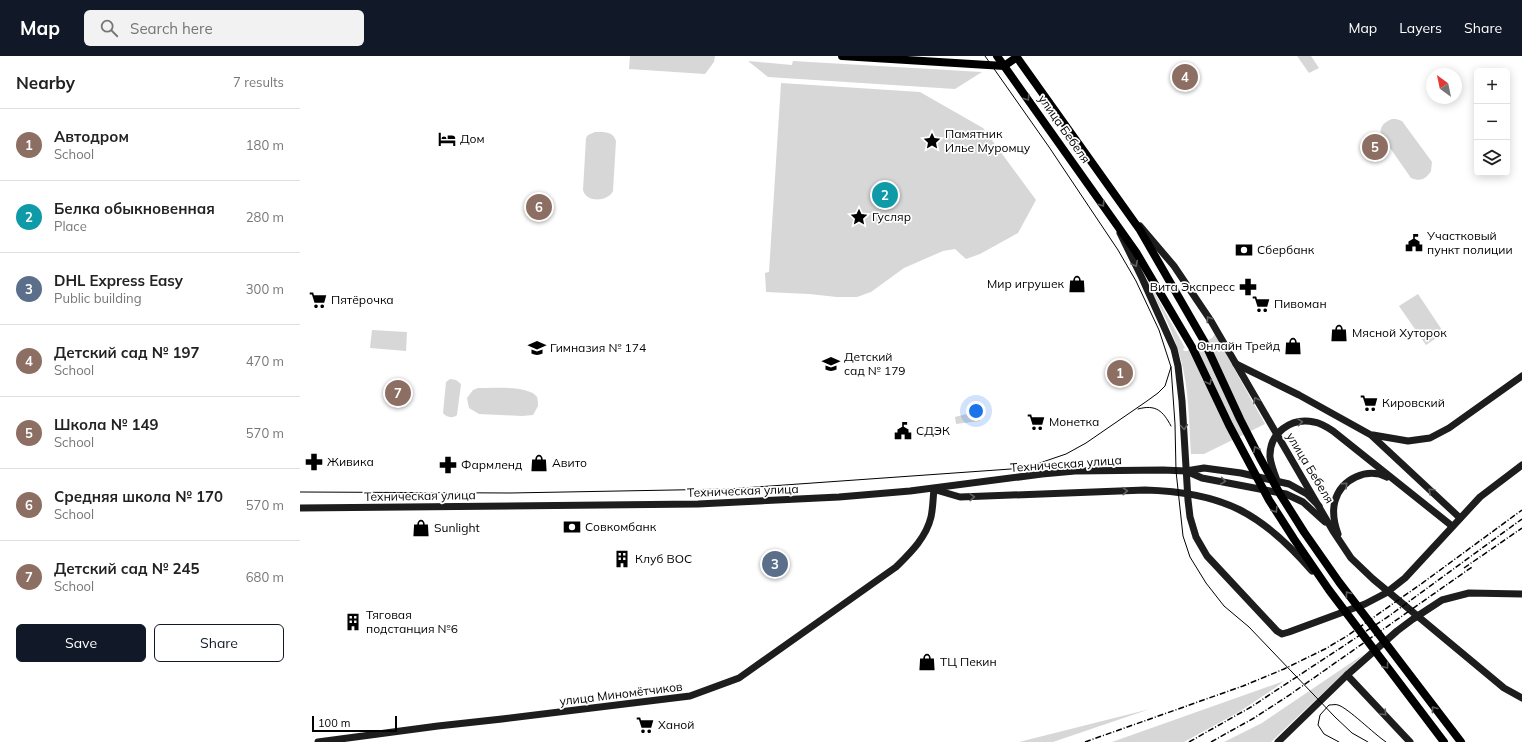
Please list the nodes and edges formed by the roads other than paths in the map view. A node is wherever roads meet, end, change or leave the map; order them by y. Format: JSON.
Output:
{"nodes":[{"id":1,"x":842,"y":56,"type":"edge"},
{"id":2,"x":997,"y":56,"type":"edge"},
{"id":3,"x":1016,"y":57,"type":"edge"},
{"id":4,"x":1004,"y":66,"type":"junction"},
{"id":5,"x":1124,"y":207,"type":"junction"},
{"id":6,"x":1111,"y":217,"type":"junction"},
{"id":7,"x":1236,"y":364,"type":"junction"},
{"id":8,"x":1522,"y":377,"type":"edge"},
{"id":9,"x":1371,"y":435,"type":"junction"},
{"id":10,"x":1522,"y":465,"type":"edge"},
{"id":11,"x":1186,"y":471,"type":"junction"},
{"id":12,"x":1397,"y":482,"type":"junction"},
{"id":13,"x":934,"y":489,"type":"junction"},
{"id":14,"x":1319,"y":506,"type":"junction"},
{"id":15,"x":300,"y":508,"type":"edge"},
{"id":16,"x":1291,"y":511,"type":"junction"},
{"id":17,"x":1460,"y":518,"type":"junction"},
{"id":18,"x":1452,"y":526,"type":"junction"},
{"id":19,"x":1333,"y":531,"type":"junction"},
{"id":20,"x":1343,"y":547,"type":"junction"},
{"id":21,"x":1329,"y":590,"type":"junction"},
{"id":22,"x":1522,"y":594,"type":"edge"},
{"id":23,"x":1347,"y":675,"type":"junction"},
{"id":24,"x":1522,"y":698,"type":"edge"},
{"id":25,"x":1460,"y":741,"type":"edge"},
{"id":26,"x":318,"y":742,"type":"edge"},
{"id":27,"x":1278,"y":742,"type":"edge"},
{"id":28,"x":1410,"y":742,"type":"edge"},
{"id":29,"x":1444,"y":742,"type":"edge"}],
"edges":[{"from":1,"to":4,"type":"main road"},
{"from":2,"to":4,"type":"main road","name":"улица Бебеля"},
{"from":3,"to":4,"type":"main road"},
{"from":3,"to":5,"type":"main road","name":"улица Бебеля"},
{"from":4,"to":6,"type":"main road","name":"улица Бебеля","one_way":true},
{"from":7,"to":5,"type":"main road","name":"улица Бебеля","one_way":true},
{"from":16,"to":5,"type":"main road","name":"улица Бебеля","one_way":true},
{"from":6,"to":11,"type":"main road","name":"улица Бебеля","one_way":true},
{"from":6,"to":21,"type":"main road","name":"улица Бебеля","one_way":true},
{"from":7,"to":9,"type":"main road"},
{"from":14,"to":7,"type":"main road","name":"улица Бебеля","one_way":true},
{"from":8,"to":9,"type":"main road"},
{"from":17,"to":9,"type":"main road","one_way":true},
{"from":10,"to":17,"type":"main road"},
{"from":11,"to":13,"type":"main road","name":"Техническая улица"},
{"from":11,"to":14,"type":"main road","name":"Техническая улица"},
{"from":11,"to":18,"type":"main road","name":"улица Бебеля"},
{"from":11,"to":19,"type":"main road","name":"Техническая улица","one_way":true},
{"from":16,"to":12,"type":"main road","one_way":true},
{"from":12,"to":18,"type":"main road"},
{"from":20,"to":12,"type":"main road","one_way":true},
{"from":13,"to":15,"type":"main road","name":"Техническая улица"},
{"from":13,"to":21,"type":"main road","one_way":true},
{"from":13,"to":26,"type":"main road","name":"улица Миномётчиков"},
{"from":14,"to":19,"type":"main road","name":"улица Бебеля"},
{"from":25,"to":16,"type":"main road","name":"улица Бебеля","one_way":true},
{"from":17,"to":18,"type":"main road"},
{"from":19,"to":20,"type":"main road","name":"улица Бебеля"},
{"from":20,"to":24,"type":"main road","name":"улица Бебеля"},
{"from":21,"to":29,"type":"main road","name":"улица Бебеля","one_way":true},
{"from":22,"to":23,"type":"main road"},
{"from":23,"to":27,"type":"main road"},
{"from":23,"to":28,"type":"main road","one_way":true}]}
